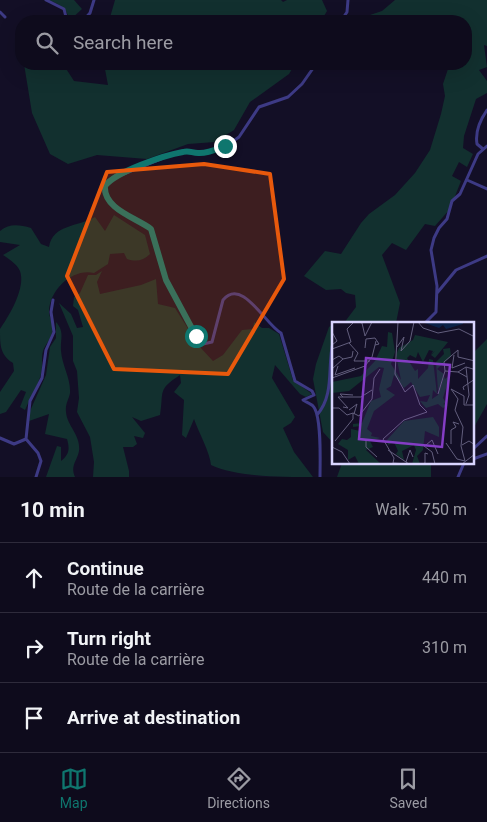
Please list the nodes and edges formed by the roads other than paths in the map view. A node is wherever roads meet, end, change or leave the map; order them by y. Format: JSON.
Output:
{"nodes":[{"id":1,"x":46,"y":0,"type":"edge"},
{"id":2,"x":93,"y":0,"type":"edge"},
{"id":3,"x":99,"y":0,"type":"edge"},
{"id":4,"x":348,"y":0,"type":"edge"},
{"id":5,"x":0,"y":12,"type":"edge"},
{"id":6,"x":66,"y":15,"type":"edge"},
{"id":7,"x":88,"y":15,"type":"edge"},
{"id":8,"x":344,"y":15,"type":"edge"},
{"id":9,"x":5,"y":16,"type":"dead end"},
{"id":10,"x":311,"y":70,"type":"edge"},
{"id":11,"x":487,"y":110,"type":"edge"},
{"id":12,"x":487,"y":146,"type":"edge"},
{"id":13,"x":483,"y":149,"type":"junction"},
{"id":14,"x":467,"y":180,"type":"junction"},
{"id":15,"x":487,"y":189,"type":"edge"},
{"id":16,"x":487,"y":256,"type":"edge"},
{"id":17,"x":436,"y":294,"type":"junction"},
{"id":18,"x":53,"y":300,"type":"dead end"},
{"id":19,"x":426,"y":322,"type":"edge"},
{"id":20,"x":332,"y":346,"type":"edge"},
{"id":21,"x":317,"y":415,"type":"junction"},
{"id":22,"x":487,"y":436,"type":"edge"},
{"id":23,"x":0,"y":438,"type":"edge"},
{"id":24,"x":26,"y":438,"type":"junction"},
{"id":25,"x":474,"y":448,"type":"edge"},
{"id":26,"x":487,"y":454,"type":"edge"},
{"id":27,"x":474,"y":459,"type":"edge"},
{"id":28,"x":464,"y":464,"type":"edge"},
{"id":29,"x":36,"y":476,"type":"edge"},
{"id":30,"x":320,"y":477,"type":"edge"},
{"id":31,"x":458,"y":477,"type":"edge"}],
"edges":[{"from":1,"to":6,"type":"street"},
{"from":2,"to":3,"type":"street"},
{"from":2,"to":7,"type":"street"},
{"from":4,"to":8,"type":"street"},
{"from":5,"to":9,"type":"street"},
{"from":10,"to":21,"type":"street"},
{"from":11,"to":13,"type":"street"},
{"from":12,"to":13,"type":"street"},
{"from":13,"to":14,"type":"street"},
{"from":14,"to":15,"type":"street"},
{"from":14,"to":17,"type":"street"},
{"from":16,"to":17,"type":"street"},
{"from":17,"to":19,"type":"street"},
{"from":18,"to":24,"type":"street"},
{"from":20,"to":21,"type":"street"},
{"from":21,"to":30,"type":"street"},
{"from":22,"to":25,"type":"street"},
{"from":23,"to":24,"type":"street"},
{"from":24,"to":29,"type":"street"},
{"from":26,"to":27,"type":"street"},
{"from":28,"to":31,"type":"street"}]}
